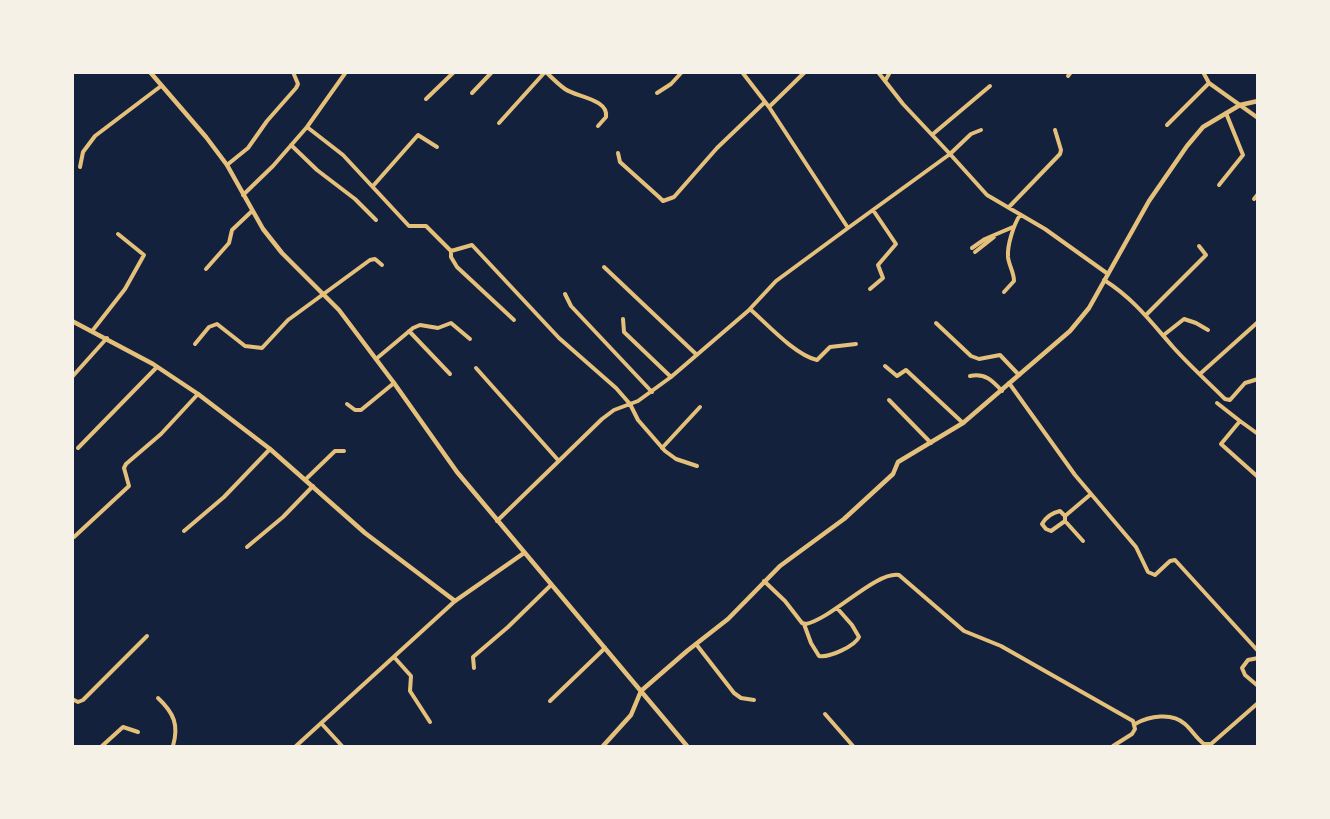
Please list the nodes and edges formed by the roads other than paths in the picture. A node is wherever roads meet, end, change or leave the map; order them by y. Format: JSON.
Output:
{"nodes":[{"id":1,"x":150,"y":72,"type":"edge"},
{"id":2,"x":293,"y":72,"type":"edge"},
{"id":3,"x":346,"y":72,"type":"edge"},
{"id":4,"x":454,"y":72,"type":"edge"},
{"id":5,"x":492,"y":72,"type":"edge"},
{"id":6,"x":545,"y":72,"type":"edge"},
{"id":7,"x":682,"y":72,"type":"edge"},
{"id":8,"x":742,"y":72,"type":"edge"},
{"id":9,"x":805,"y":72,"type":"edge"},
{"id":10,"x":878,"y":72,"type":"edge"},
{"id":11,"x":890,"y":72,"type":"edge"},
{"id":12,"x":1203,"y":72,"type":"edge"},
{"id":13,"x":885,"y":81,"type":"junction"},
{"id":14,"x":1209,"y":84,"type":"junction"},
{"id":15,"x":161,"y":86,"type":"junction"},
{"id":16,"x":990,"y":86,"type":"dead end"},
{"id":17,"x":472,"y":93,"type":"dead end"},
{"id":18,"x":658,"y":93,"type":"dead end"},
{"id":19,"x":426,"y":99,"type":"dead end"},
{"id":20,"x":1258,"y":101,"type":"edge"},
{"id":21,"x":765,"y":102,"type":"junction"},
{"id":22,"x":1240,"y":105,"type":"junction"},
{"id":23,"x":769,"y":108,"type":"junction"},
{"id":24,"x":1226,"y":113,"type":"junction"},
{"id":25,"x":1258,"y":118,"type":"edge"},
{"id":26,"x":499,"y":123,"type":"dead end"},
{"id":27,"x":1167,"y":125,"type":"dead end"},
{"id":28,"x":598,"y":126,"type":"dead end"},
{"id":29,"x":308,"y":127,"type":"junction"},
{"id":30,"x":981,"y":130,"type":"dead end"},
{"id":31,"x":1055,"y":130,"type":"dead end"},
{"id":32,"x":933,"y":134,"type":"junction"},
{"id":33,"x":291,"y":145,"type":"junction"},
{"id":34,"x":437,"y":146,"type":"dead end"},
{"id":35,"x":618,"y":153,"type":"dead end"},
{"id":36,"x":950,"y":154,"type":"junction"},
{"id":37,"x":227,"y":165,"type":"junction"},
{"id":38,"x":80,"y":167,"type":"dead end"},
{"id":39,"x":1219,"y":185,"type":"dead end"},
{"id":40,"x":374,"y":186,"type":"junction"},
{"id":41,"x":1258,"y":194,"type":"edge"},
{"id":42,"x":243,"y":195,"type":"junction"},
{"id":43,"x":1254,"y":199,"type":"dead end"},
{"id":44,"x":1009,"y":207,"type":"junction"},
{"id":45,"x":873,"y":210,"type":"junction"},
{"id":46,"x":252,"y":211,"type":"junction"},
{"id":47,"x":1020,"y":214,"type":"junction"},
{"id":48,"x":376,"y":220,"type":"dead end"},
{"id":49,"x":1012,"y":227,"type":"junction"},
{"id":50,"x":848,"y":228,"type":"junction"},
{"id":51,"x":118,"y":234,"type":"dead end"},
{"id":52,"x":1198,"y":246,"type":"dead end"},
{"id":53,"x":974,"y":250,"type":"dead end"},
{"id":54,"x":451,"y":251,"type":"junction"},
{"id":55,"x":382,"y":266,"type":"dead end"},
{"id":56,"x":604,"y":267,"type":"dead end"},
{"id":57,"x":206,"y":269,"type":"dead end"},
{"id":58,"x":1108,"y":274,"type":"junction"},
{"id":59,"x":1104,"y":280,"type":"junction"},
{"id":60,"x":870,"y":289,"type":"dead end"},
{"id":61,"x":1004,"y":292,"type":"dead end"},
{"id":62,"x":323,"y":294,"type":"junction"},
{"id":63,"x":565,"y":294,"type":"dead end"},
{"id":64,"x":750,"y":309,"type":"junction"},
{"id":65,"x":1147,"y":314,"type":"junction"},
{"id":66,"x":623,"y":318,"type":"dead end"},
{"id":67,"x":514,"y":320,"type":"dead end"},
{"id":68,"x":72,"y":321,"type":"edge"},
{"id":69,"x":1258,"y":322,"type":"edge"},
{"id":70,"x":936,"y":323,"type":"dead end"},
{"id":71,"x":94,"y":330,"type":"junction"},
{"id":72,"x":1208,"y":330,"type":"dead end"},
{"id":73,"x":409,"y":331,"type":"junction"},
{"id":74,"x":1165,"y":334,"type":"junction"},
{"id":75,"x":107,"y":338,"type":"junction"},
{"id":76,"x":470,"y":338,"type":"dead end"},
{"id":77,"x":195,"y":344,"type":"dead end"},
{"id":78,"x":856,"y":344,"type":"dead end"},
{"id":79,"x":697,"y":355,"type":"junction"},
{"id":80,"x":376,"y":359,"type":"junction"},
{"id":81,"x":158,"y":366,"type":"junction"},
{"id":82,"x":886,"y":366,"type":"dead end"},
{"id":83,"x":476,"y":368,"type":"dead end"},
{"id":84,"x":1200,"y":373,"type":"junction"},
{"id":85,"x":450,"y":374,"type":"dead end"},
{"id":86,"x":1019,"y":375,"type":"junction"},
{"id":87,"x":970,"y":376,"type":"dead end"},
{"id":88,"x":72,"y":377,"type":"edge"},
{"id":89,"x":671,"y":378,"type":"junction"},
{"id":90,"x":1258,"y":379,"type":"edge"},
{"id":91,"x":394,"y":383,"type":"junction"},
{"id":92,"x":1009,"y":383,"type":"junction"},
{"id":93,"x":1002,"y":391,"type":"junction"},
{"id":94,"x":652,"y":392,"type":"junction"},
{"id":95,"x":198,"y":394,"type":"junction"},
{"id":96,"x":889,"y":400,"type":"dead end"},
{"id":97,"x":1217,"y":403,"type":"dead end"},
{"id":98,"x":348,"y":404,"type":"dead end"},
{"id":99,"x":630,"y":404,"type":"junction"},
{"id":100,"x":700,"y":407,"type":"dead end"},
{"id":101,"x":1240,"y":421,"type":"junction"},
{"id":102,"x":963,"y":423,"type":"junction"},
{"id":103,"x":1258,"y":434,"type":"edge"},
{"id":104,"x":931,"y":444,"type":"junction"},
{"id":105,"x":78,"y":448,"type":"dead end"},
{"id":106,"x":270,"y":448,"type":"junction"},
{"id":107,"x":662,"y":448,"type":"junction"},
{"id":108,"x":344,"y":451,"type":"dead end"},
{"id":109,"x":558,"y":460,"type":"junction"},
{"id":110,"x":697,"y":466,"type":"dead end"},
{"id":111,"x":1258,"y":477,"type":"edge"},
{"id":112,"x":306,"y":479,"type":"junction"},
{"id":113,"x":314,"y":486,"type":"junction"},
{"id":114,"x":1091,"y":494,"type":"junction"},
{"id":115,"x":1065,"y":518,"type":"junction"},
{"id":116,"x":498,"y":521,"type":"junction"},
{"id":117,"x":184,"y":531,"type":"dead end"},
{"id":118,"x":74,"y":537,"type":"dead end"},
{"id":119,"x":1083,"y":541,"type":"dead end"},
{"id":120,"x":247,"y":548,"type":"dead end"},
{"id":121,"x":524,"y":553,"type":"junction"},
{"id":122,"x":764,"y":581,"type":"junction"},
{"id":123,"x":550,"y":586,"type":"junction"},
{"id":124,"x":455,"y":601,"type":"junction"},
{"id":125,"x":837,"y":608,"type":"junction"},
{"id":126,"x":804,"y":624,"type":"junction"},
{"id":127,"x":147,"y":636,"type":"dead end"},
{"id":128,"x":696,"y":644,"type":"junction"},
{"id":129,"x":604,"y":648,"type":"junction"},
{"id":130,"x":1258,"y":651,"type":"edge"},
{"id":131,"x":394,"y":657,"type":"junction"},
{"id":132,"x":1258,"y":658,"type":"edge"},
{"id":133,"x":474,"y":668,"type":"dead end"},
{"id":134,"x":1258,"y":686,"type":"edge"},
{"id":135,"x":641,"y":691,"type":"junction"},
{"id":136,"x":158,"y":698,"type":"dead end"},
{"id":137,"x":72,"y":699,"type":"edge"},
{"id":138,"x":754,"y":700,"type":"dead end"},
{"id":139,"x":550,"y":701,"type":"dead end"},
{"id":140,"x":1258,"y":703,"type":"edge"},
{"id":141,"x":825,"y":714,"type":"dead end"},
{"id":142,"x":430,"y":722,"type":"dead end"},
{"id":143,"x":321,"y":723,"type":"junction"},
{"id":144,"x":1135,"y":724,"type":"junction"},
{"id":145,"x":138,"y":732,"type":"dead end"},
{"id":146,"x":102,"y":746,"type":"edge"},
{"id":147,"x":173,"y":746,"type":"edge"},
{"id":148,"x":296,"y":746,"type":"edge"},
{"id":149,"x":342,"y":746,"type":"edge"},
{"id":150,"x":603,"y":746,"type":"edge"},
{"id":151,"x":687,"y":746,"type":"edge"},
{"id":152,"x":854,"y":746,"type":"edge"},
{"id":153,"x":1112,"y":746,"type":"edge"}],
"edges":[{"from":1,"to":15,"type":"street"},
{"from":2,"to":37,"type":"street"},
{"from":3,"to":29,"type":"street"},
{"from":4,"to":19,"type":"street"},
{"from":5,"to":17,"type":"street"},
{"from":6,"to":26,"type":"street"},
{"from":6,"to":28,"type":"street"},
{"from":7,"to":18,"type":"street"},
{"from":8,"to":21,"type":"street"},
{"from":9,"to":23,"type":"street"},
{"from":10,"to":13,"type":"street"},
{"from":11,"to":13,"type":"street"},
{"from":12,"to":14,"type":"street"},
{"from":13,"to":32,"type":"street"},
{"from":14,"to":22,"type":"street"},
{"from":14,"to":27,"type":"street"},
{"from":15,"to":37,"type":"street"},
{"from":15,"to":38,"type":"street"},
{"from":16,"to":32,"type":"street"},
{"from":20,"to":22,"type":"street"},
{"from":21,"to":23,"type":"street"},
{"from":21,"to":35,"type":"street"},
{"from":22,"to":24,"type":"street"},
{"from":22,"to":25,"type":"street"},
{"from":23,"to":50,"type":"street"},
{"from":24,"to":39,"type":"street"},
{"from":24,"to":58,"type":"street"},
{"from":29,"to":33,"type":"street"},
{"from":29,"to":40,"type":"street"},
{"from":30,"to":36,"type":"street"},
{"from":31,"to":44,"type":"street"},
{"from":32,"to":36,"type":"street"},
{"from":33,"to":42,"type":"street"},
{"from":33,"to":48,"type":"street"},
{"from":34,"to":40,"type":"street"},
{"from":36,"to":44,"type":"street"},
{"from":36,"to":45,"type":"street"},
{"from":37,"to":42,"type":"street"},
{"from":40,"to":54,"type":"street"},
{"from":41,"to":43,"type":"street"},
{"from":42,"to":46,"type":"street"},
{"from":44,"to":47,"type":"street"},
{"from":45,"to":50,"type":"street"},
{"from":45,"to":60,"type":"street"},
{"from":46,"to":57,"type":"street"},
{"from":46,"to":62,"type":"street"},
{"from":47,"to":49,"type":"street"},
{"from":47,"to":58,"type":"street"},
{"from":49,"to":53,"type":"street"},
{"from":49,"to":61,"type":"street"},
{"from":50,"to":64,"type":"street"},
{"from":51,"to":71,"type":"street"},
{"from":52,"to":65,"type":"street"},
{"from":54,"to":67,"type":"street"},
{"from":54,"to":99,"type":"street"},
{"from":55,"to":62,"type":"street"},
{"from":56,"to":79,"type":"street"},
{"from":58,"to":59,"type":"street"},
{"from":59,"to":65,"type":"street"},
{"from":59,"to":86,"type":"street"},
{"from":62,"to":77,"type":"street"},
{"from":62,"to":80,"type":"street"},
{"from":63,"to":94,"type":"street"},
{"from":64,"to":78,"type":"street"},
{"from":64,"to":79,"type":"street"},
{"from":65,"to":74,"type":"street"},
{"from":66,"to":89,"type":"street"},
{"from":68,"to":71,"type":"street"},
{"from":69,"to":84,"type":"street"},
{"from":70,"to":86,"type":"street"},
{"from":71,"to":75,"type":"street"},
{"from":72,"to":74,"type":"street"},
{"from":73,"to":76,"type":"street"},
{"from":73,"to":80,"type":"street"},
{"from":73,"to":85,"type":"street"},
{"from":74,"to":84,"type":"street"},
{"from":75,"to":81,"type":"street"},
{"from":75,"to":88,"type":"street"},
{"from":79,"to":89,"type":"street"},
{"from":80,"to":91,"type":"street"},
{"from":81,"to":95,"type":"street"},
{"from":81,"to":105,"type":"street"},
{"from":82,"to":102,"type":"street"},
{"from":83,"to":109,"type":"street"},
{"from":84,"to":90,"type":"street"},
{"from":86,"to":92,"type":"street"},
{"from":87,"to":93,"type":"street"},
{"from":89,"to":94,"type":"street"},
{"from":91,"to":98,"type":"street"},
{"from":91,"to":116,"type":"street"},
{"from":92,"to":93,"type":"street"},
{"from":92,"to":114,"type":"street"},
{"from":93,"to":102,"type":"street"},
{"from":94,"to":99,"type":"street"},
{"from":95,"to":106,"type":"street"},
{"from":95,"to":118,"type":"street"},
{"from":96,"to":104,"type":"street"},
{"from":97,"to":101,"type":"street"},
{"from":99,"to":107,"type":"street"},
{"from":99,"to":109,"type":"street"},
{"from":100,"to":107,"type":"street"},
{"from":101,"to":103,"type":"street"},
{"from":101,"to":111,"type":"street"},
{"from":102,"to":104,"type":"street"},
{"from":104,"to":122,"type":"street"},
{"from":106,"to":112,"type":"street"},
{"from":106,"to":117,"type":"street"},
{"from":107,"to":110,"type":"street"},
{"from":108,"to":112,"type":"street"},
{"from":109,"to":116,"type":"street"},
{"from":112,"to":113,"type":"street"},
{"from":113,"to":120,"type":"street"},
{"from":113,"to":124,"type":"street"},
{"from":114,"to":115,"type":"street"},
{"from":114,"to":130,"type":"street"},
{"from":115,"to":115,"type":"street"},
{"from":115,"to":119,"type":"street"},
{"from":116,"to":121,"type":"street"},
{"from":121,"to":123,"type":"street"},
{"from":121,"to":124,"type":"street"},
{"from":122,"to":126,"type":"street"},
{"from":122,"to":128,"type":"street"},
{"from":123,"to":129,"type":"street"},
{"from":123,"to":133,"type":"street"},
{"from":124,"to":131,"type":"street"},
{"from":125,"to":126,"type":"street"},
{"from":125,"to":126,"type":"street"},
{"from":125,"to":144,"type":"street"},
{"from":127,"to":137,"type":"street"},
{"from":128,"to":135,"type":"street"},
{"from":128,"to":138,"type":"street"},
{"from":129,"to":135,"type":"street"},
{"from":129,"to":139,"type":"street"},
{"from":131,"to":142,"type":"street"},
{"from":131,"to":143,"type":"street"},
{"from":132,"to":134,"type":"street"},
{"from":135,"to":150,"type":"street"},
{"from":135,"to":151,"type":"street"},
{"from":136,"to":147,"type":"street"},
{"from":140,"to":144,"type":"street"},
{"from":141,"to":152,"type":"street"},
{"from":143,"to":148,"type":"street"},
{"from":143,"to":149,"type":"street"},
{"from":144,"to":153,"type":"street"},
{"from":145,"to":146,"type":"street"}]}
